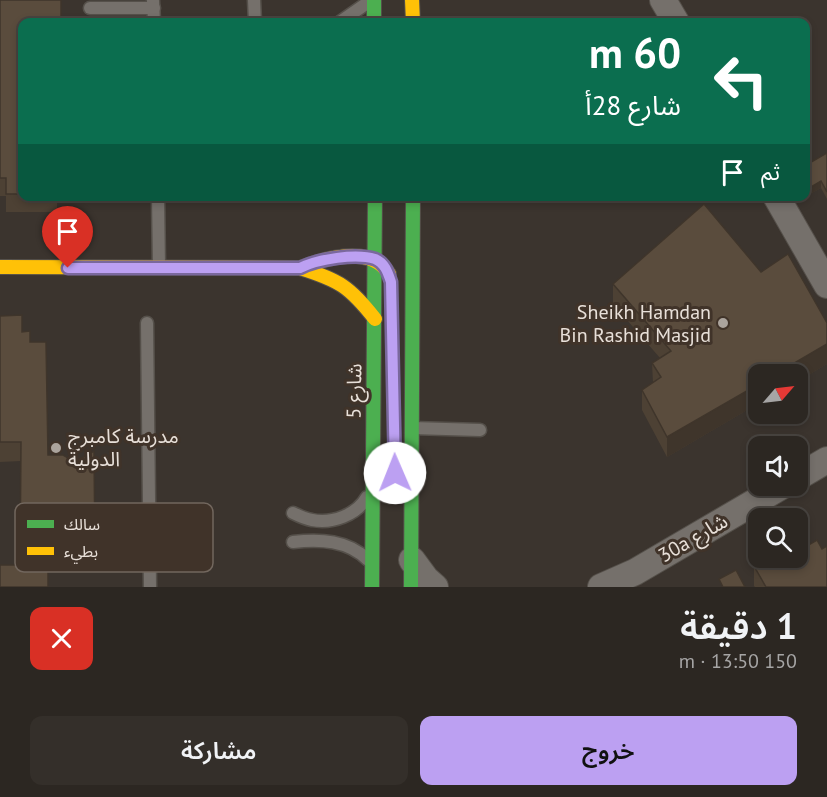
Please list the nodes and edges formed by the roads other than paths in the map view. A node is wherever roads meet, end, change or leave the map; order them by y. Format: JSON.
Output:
{"nodes":[{"id":1,"x":254,"y":0,"type":"edge"},
{"id":2,"x":372,"y":0,"type":"edge"},
{"id":3,"x":412,"y":0,"type":"edge"},
{"id":4,"x":663,"y":0,"type":"edge"},
{"id":5,"x":154,"y":4,"type":"edge"},
{"id":6,"x":90,"y":8,"type":"dead end"},
{"id":7,"x":255,"y":18,"type":"edge"},
{"id":8,"x":346,"y":18,"type":"edge"},
{"id":9,"x":374,"y":18,"type":"edge"},
{"id":10,"x":412,"y":18,"type":"edge"},
{"id":11,"x":674,"y":18,"type":"edge"},
{"id":12,"x":158,"y":201,"type":"edge"},
{"id":13,"x":375,"y":201,"type":"edge"},
{"id":14,"x":413,"y":201,"type":"edge"},
{"id":15,"x":779,"y":201,"type":"edge"},
{"id":16,"x":375,"y":259,"type":"junction"},
{"id":17,"x":0,"y":267,"type":"edge"},
{"id":18,"x":159,"y":268,"type":"junction"},
{"id":19,"x":300,"y":268,"type":"junction"},
{"id":20,"x":827,"y":285,"type":"edge"},
{"id":21,"x":392,"y":292,"type":"dead end"},
{"id":22,"x":375,"y":319,"type":"junction"},
{"id":23,"x":147,"y":323,"type":"dead end"},
{"id":24,"x":412,"y":428,"type":"junction"},
{"id":25,"x":480,"y":430,"type":"dead end"},
{"id":26,"x":827,"y":460,"type":"edge"},
{"id":27,"x":808,"y":471,"type":"edge"},
{"id":28,"x":396,"y":484,"type":"dead end"},
{"id":29,"x":372,"y":488,"type":"junction"},
{"id":30,"x":765,"y":496,"type":"edge"},
{"id":31,"x":149,"y":503,"type":"edge"},
{"id":32,"x":412,"y":510,"type":"junction"},
{"id":33,"x":293,"y":513,"type":"dead end"},
{"id":34,"x":293,"y":542,"type":"dead end"},
{"id":35,"x":412,"y":560,"type":"junction"},
{"id":36,"x":372,"y":564,"type":"junction"},
{"id":37,"x":150,"y":572,"type":"edge"},
{"id":38,"x":150,"y":587,"type":"edge"},
{"id":39,"x":372,"y":587,"type":"edge"},
{"id":40,"x":411,"y":587,"type":"edge"},
{"id":41,"x":435,"y":587,"type":"edge"},
{"id":42,"x":601,"y":587,"type":"edge"}],
"edges":[{"from":1,"to":7,"type":"lane"},
{"from":2,"to":8,"type":"lane"},
{"from":2,"to":9,"type":"street"},
{"from":3,"to":10,"type":"street"},
{"from":4,"to":11,"type":"street"},
{"from":5,"to":6,"type":"lane"},
{"from":12,"to":18,"type":"lane"},
{"from":13,"to":16,"type":"street","name":"شارع 5"},
{"from":14,"to":24,"type":"street"},
{"from":15,"to":20,"type":"street"},
{"from":16,"to":19,"type":"street"},
{"from":16,"to":21,"type":"street"},
{"from":16,"to":22,"type":"street","name":"شارع 5"},
{"from":17,"to":18,"type":"street"},
{"from":18,"to":19,"type":"street"},
{"from":19,"to":22,"type":"street"},
{"from":22,"to":29,"type":"street","name":"شارع 5"},
{"from":23,"to":31,"type":"lane"},
{"from":24,"to":25,"type":"lane"},
{"from":24,"to":32,"type":"street"},
{"from":26,"to":27,"type":"street"},
{"from":28,"to":32,"type":"street"},
{"from":29,"to":33,"type":"lane"},
{"from":29,"to":36,"type":"street","name":"شارع 5"},
{"from":30,"to":42,"type":"street","name":"30a شارع"},
{"from":32,"to":35,"type":"street"},
{"from":34,"to":36,"type":"lane"},
{"from":35,"to":40,"type":"street"},
{"from":35,"to":41,"type":"street"},
{"from":36,"to":39,"type":"street","name":"شارع 5"},
{"from":37,"to":38,"type":"lane"}]}
